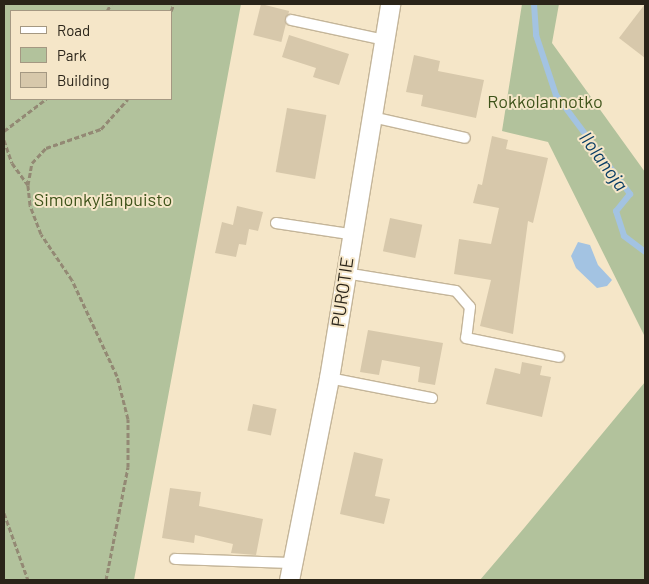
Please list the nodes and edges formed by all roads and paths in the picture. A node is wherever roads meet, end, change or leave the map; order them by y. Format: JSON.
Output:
{"nodes":[{"id":1,"x":390,"y":4,"type":"edge"},
{"id":2,"x":291,"y":20,"type":"dead end"},
{"id":3,"x":384,"y":40,"type":"junction"},
{"id":4,"x":45,"y":100,"type":"edge"},
{"id":5,"x":127,"y":100,"type":"edge"},
{"id":6,"x":372,"y":117,"type":"junction"},
{"id":7,"x":4,"y":131,"type":"edge"},
{"id":8,"x":465,"y":138,"type":"dead end"},
{"id":9,"x":4,"y":140,"type":"edge"},
{"id":10,"x":28,"y":185,"type":"junction"},
{"id":11,"x":276,"y":223,"type":"dead end"},
{"id":12,"x":349,"y":234,"type":"junction"},
{"id":13,"x":345,"y":273,"type":"junction"},
{"id":14,"x":559,"y":357,"type":"dead end"},
{"id":15,"x":329,"y":378,"type":"junction"},
{"id":16,"x":432,"y":398,"type":"dead end"},
{"id":17,"x":4,"y":513,"type":"edge"},
{"id":18,"x":175,"y":559,"type":"dead end"},
{"id":19,"x":291,"y":572,"type":"edge"},
{"id":20,"x":28,"y":580,"type":"edge"},
{"id":21,"x":106,"y":580,"type":"edge"}],
"edges":[{"from":1,"to":3,"type":"street","name":"PUROTIE"},
{"from":2,"to":3,"type":"lane"},
{"from":3,"to":6,"type":"street","name":"PUROTIE"},
{"from":4,"to":7,"type":"path"},
{"from":5,"to":10,"type":"path"},
{"from":6,"to":8,"type":"lane"},
{"from":6,"to":12,"type":"street","name":"PUROTIE"},
{"from":9,"to":10,"type":"path"},
{"from":10,"to":21,"type":"path"},
{"from":11,"to":12,"type":"lane"},
{"from":12,"to":13,"type":"street","name":"PUROTIE"},
{"from":13,"to":14,"type":"lane"},
{"from":13,"to":15,"type":"street","name":"PUROTIE"},
{"from":15,"to":16,"type":"lane"},
{"from":15,"to":19,"type":"street","name":"PUROTIE"},
{"from":17,"to":20,"type":"path"},
{"from":18,"to":19,"type":"lane"}]}
